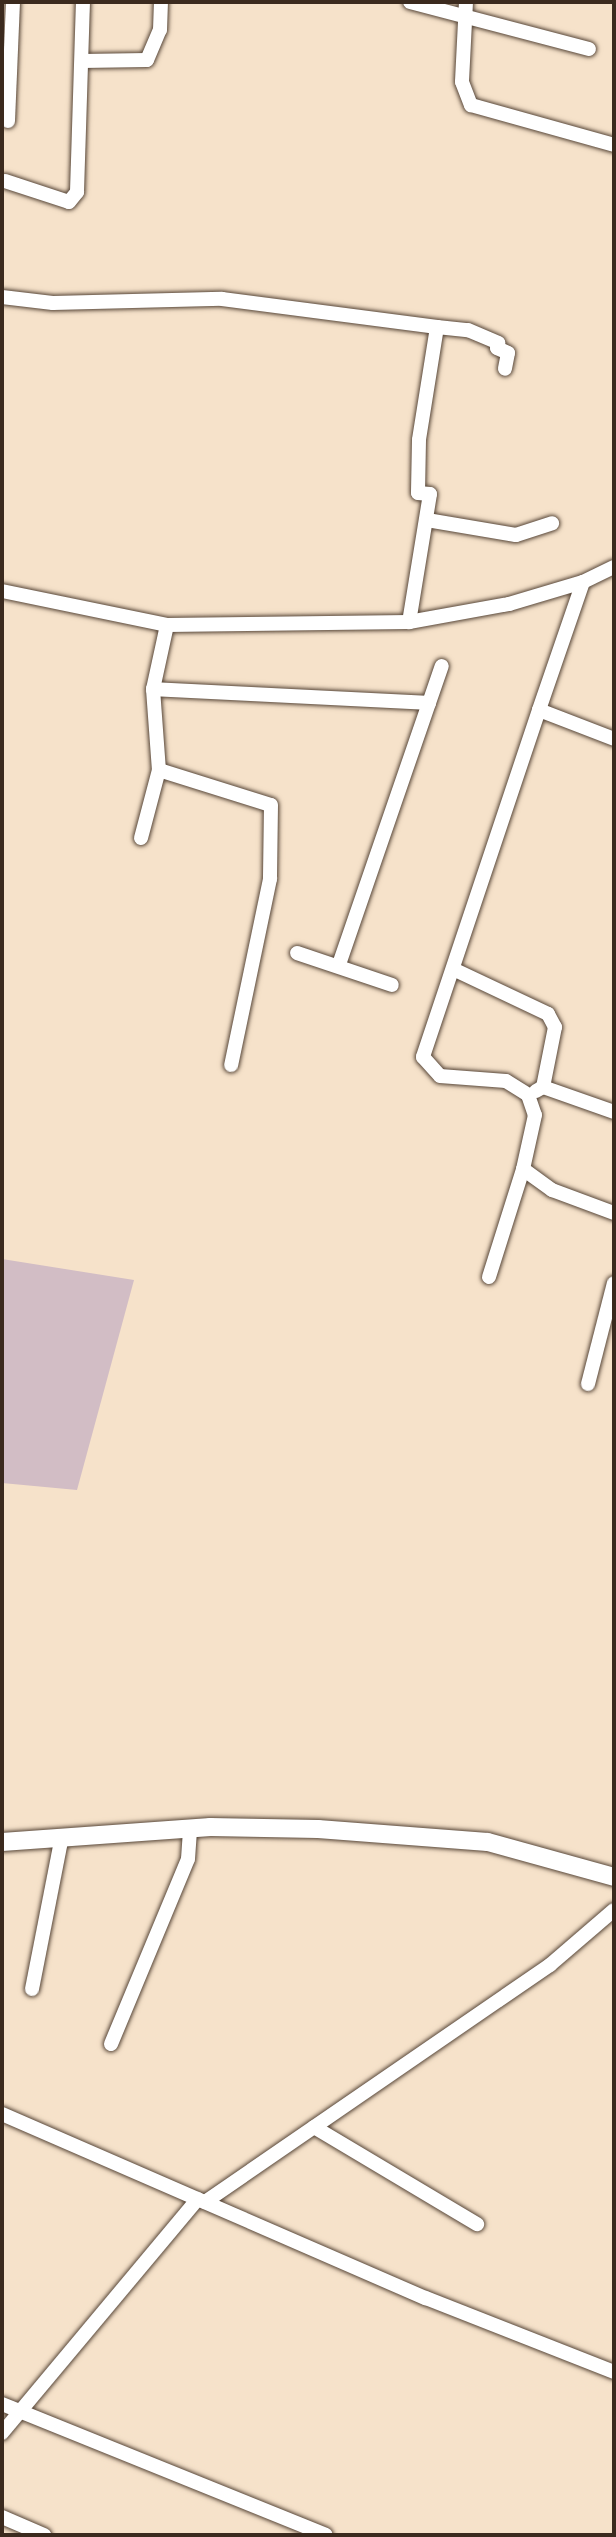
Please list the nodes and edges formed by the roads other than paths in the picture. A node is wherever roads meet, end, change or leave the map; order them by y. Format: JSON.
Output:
{"nodes":[{"id":1,"x":13,"y":2,"type":"edge"},
{"id":2,"x":83,"y":2,"type":"edge"},
{"id":3,"x":161,"y":2,"type":"edge"},
{"id":4,"x":410,"y":2,"type":"edge"},
{"id":5,"x":466,"y":2,"type":"edge"},
{"id":6,"x":464,"y":19,"type":"junction"},
{"id":7,"x":589,"y":49,"type":"dead end"},
{"id":8,"x":82,"y":61,"type":"junction"},
{"id":9,"x":8,"y":121,"type":"dead end"},
{"id":10,"x":614,"y":145,"type":"edge"},
{"id":11,"x":5,"y":181,"type":"dead end"},
{"id":12,"x":2,"y":297,"type":"edge"},
{"id":13,"x":437,"y":327,"type":"junction"},
{"id":14,"x":505,"y":369,"type":"dead end"},
{"id":15,"x":427,"y":520,"type":"junction"},
{"id":16,"x":552,"y":523,"type":"dead end"},
{"id":17,"x":614,"y":567,"type":"edge"},
{"id":18,"x":583,"y":582,"type":"junction"},
{"id":19,"x":2,"y":591,"type":"edge"},
{"id":20,"x":409,"y":622,"type":"junction"},
{"id":21,"x":167,"y":625,"type":"junction"},
{"id":22,"x":442,"y":666,"type":"dead end"},
{"id":23,"x":153,"y":689,"type":"junction"},
{"id":24,"x":429,"y":703,"type":"junction"},
{"id":25,"x":539,"y":710,"type":"junction"},
{"id":26,"x":614,"y":739,"type":"edge"},
{"id":27,"x":159,"y":770,"type":"junction"},
{"id":28,"x":141,"y":838,"type":"dead end"},
{"id":29,"x":297,"y":953,"type":"dead end"},
{"id":30,"x":339,"y":964,"type":"junction"},
{"id":31,"x":453,"y":969,"type":"junction"},
{"id":32,"x":392,"y":985,"type":"dead end"},
{"id":33,"x":231,"y":1065,"type":"dead end"},
{"id":34,"x":543,"y":1087,"type":"junction"},
{"id":35,"x":528,"y":1095,"type":"junction"},
{"id":36,"x":614,"y":1112,"type":"edge"},
{"id":37,"x":523,"y":1169,"type":"junction"},
{"id":38,"x":614,"y":1213,"type":"edge"},
{"id":39,"x":489,"y":1277,"type":"dead end"},
{"id":40,"x":614,"y":1283,"type":"edge"},
{"id":41,"x":588,"y":1384,"type":"dead end"},
{"id":42,"x":190,"y":1829,"type":"junction"},
{"id":43,"x":61,"y":1841,"type":"junction"},
{"id":44,"x":2,"y":1842,"type":"edge"},
{"id":45,"x":614,"y":1877,"type":"edge"},
{"id":46,"x":614,"y":1910,"type":"edge"},
{"id":47,"x":32,"y":1989,"type":"dead end"},
{"id":48,"x":111,"y":2044,"type":"dead end"},
{"id":49,"x":2,"y":2114,"type":"edge"},
{"id":50,"x":314,"y":2127,"type":"junction"},
{"id":51,"x":202,"y":2200,"type":"junction"},
{"id":52,"x":477,"y":2224,"type":"dead end"},
{"id":53,"x":614,"y":2372,"type":"edge"},
{"id":54,"x":2,"y":2404,"type":"edge"},
{"id":55,"x":20,"y":2412,"type":"junction"},
{"id":56,"x":2,"y":2433,"type":"edge"},
{"id":57,"x":2,"y":2517,"type":"edge"},
{"id":58,"x":44,"y":2535,"type":"edge"},
{"id":59,"x":326,"y":2535,"type":"edge"}],
"edges":[{"from":1,"to":9,"type":"street"},
{"from":2,"to":8,"type":"street"},
{"from":3,"to":8,"type":"street"},
{"from":4,"to":6,"type":"street"},
{"from":5,"to":6,"type":"street"},
{"from":6,"to":7,"type":"street"},
{"from":6,"to":10,"type":"street"},
{"from":8,"to":11,"type":"street"},
{"from":12,"to":13,"type":"street"},
{"from":13,"to":14,"type":"street"},
{"from":13,"to":15,"type":"street"},
{"from":15,"to":16,"type":"street"},
{"from":15,"to":20,"type":"street"},
{"from":17,"to":18,"type":"street"},
{"from":18,"to":20,"type":"street"},
{"from":18,"to":25,"type":"street"},
{"from":19,"to":21,"type":"street"},
{"from":20,"to":21,"type":"street"},
{"from":21,"to":23,"type":"street"},
{"from":22,"to":24,"type":"street"},
{"from":23,"to":24,"type":"street"},
{"from":23,"to":27,"type":"street"},
{"from":24,"to":30,"type":"street"},
{"from":25,"to":26,"type":"street"},
{"from":25,"to":31,"type":"street"},
{"from":27,"to":28,"type":"street"},
{"from":27,"to":33,"type":"street"},
{"from":29,"to":30,"type":"street"},
{"from":30,"to":32,"type":"street"},
{"from":31,"to":34,"type":"street"},
{"from":31,"to":35,"type":"street"},
{"from":34,"to":35,"type":"street"},
{"from":34,"to":36,"type":"street"},
{"from":35,"to":37,"type":"street"},
{"from":37,"to":38,"type":"street"},
{"from":37,"to":39,"type":"street"},
{"from":40,"to":41,"type":"street"},
{"from":42,"to":43,"type":"street"},
{"from":42,"to":45,"type":"street"},
{"from":42,"to":48,"type":"street"},
{"from":43,"to":44,"type":"street"},
{"from":43,"to":47,"type":"street"},
{"from":46,"to":50,"type":"street"},
{"from":49,"to":51,"type":"street"},
{"from":50,"to":51,"type":"street"},
{"from":50,"to":52,"type":"street"},
{"from":51,"to":53,"type":"street"},
{"from":51,"to":55,"type":"street"},
{"from":54,"to":55,"type":"street"},
{"from":55,"to":56,"type":"street"},
{"from":55,"to":59,"type":"street"},
{"from":57,"to":58,"type":"street"}]}
